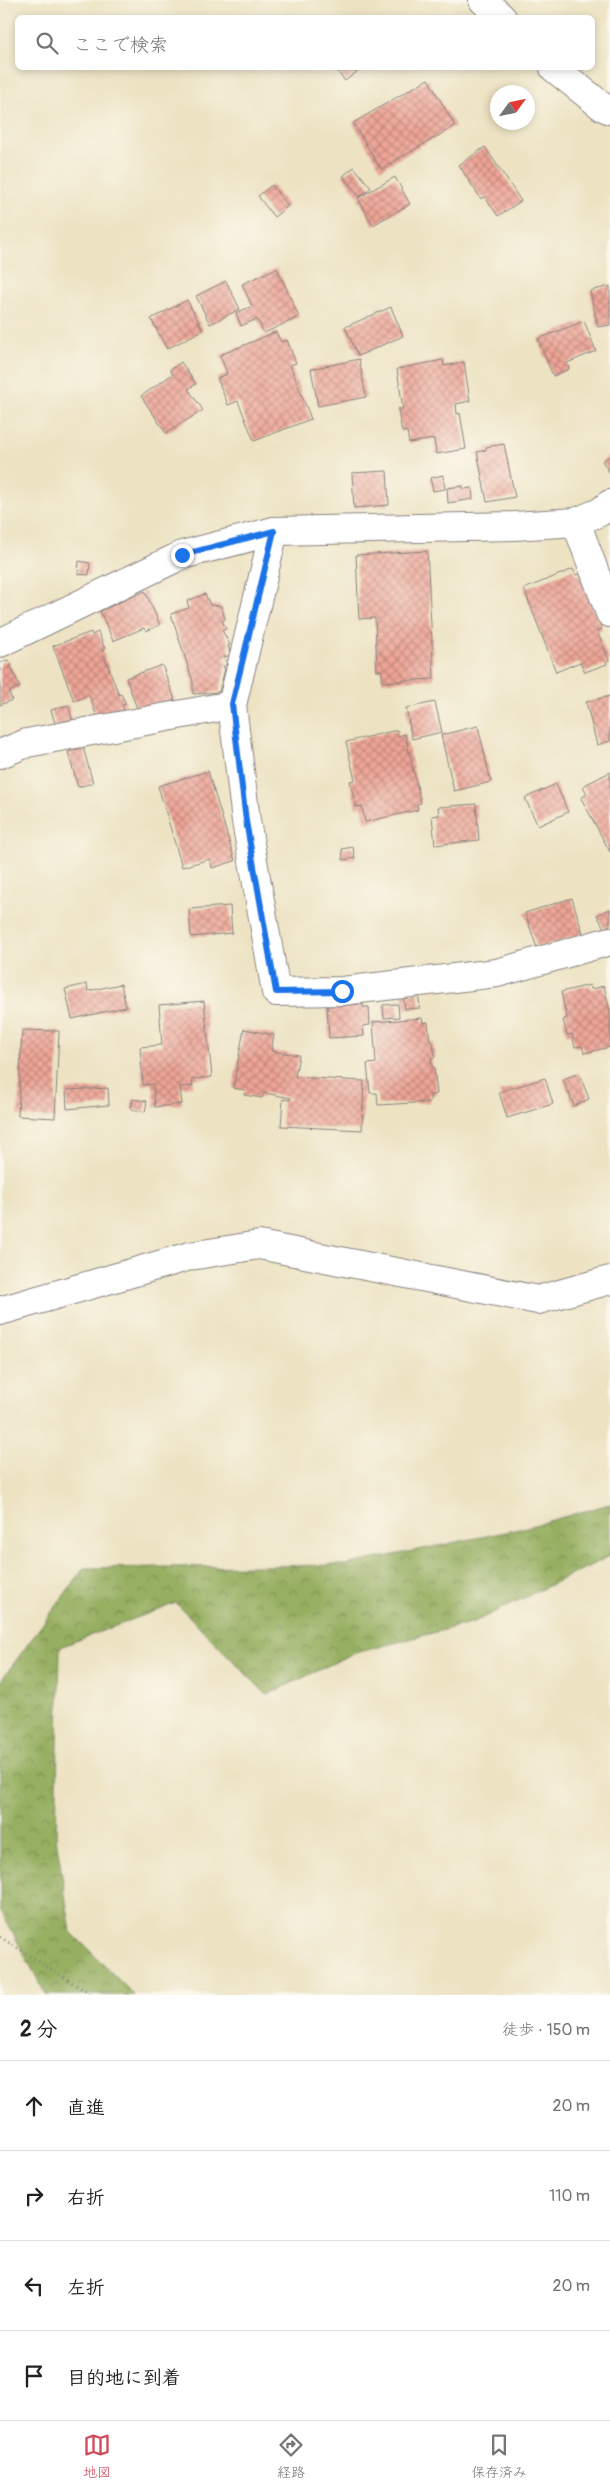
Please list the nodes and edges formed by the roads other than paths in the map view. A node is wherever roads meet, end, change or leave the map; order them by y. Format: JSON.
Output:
{"nodes":[{"id":1,"x":483,"y":0,"type":"edge"},
{"id":2,"x":499,"y":15,"type":"edge"},
{"id":3,"x":557,"y":70,"type":"edge"},
{"id":4,"x":610,"y":110,"type":"edge"},
{"id":5,"x":599,"y":513,"type":"edge"},
{"id":6,"x":274,"y":531,"type":"junction"},
{"id":7,"x":610,"y":613,"type":"edge"},
{"id":8,"x":0,"y":643,"type":"edge"},
{"id":9,"x":232,"y":704,"type":"junction"},
{"id":10,"x":0,"y":754,"type":"edge"},
{"id":11,"x":610,"y":941,"type":"edge"},
{"id":12,"x":610,"y":1280,"type":"edge"},
{"id":13,"x":0,"y":1311,"type":"edge"}],
"edges":[{"from":1,"to":2,"type":"street"},
{"from":3,"to":4,"type":"street"},
{"from":5,"to":6,"type":"street"},
{"from":5,"to":7,"type":"street"},
{"from":6,"to":8,"type":"street"},
{"from":6,"to":9,"type":"street"},
{"from":9,"to":10,"type":"street"},
{"from":9,"to":11,"type":"street"},
{"from":12,"to":13,"type":"street"}]}
